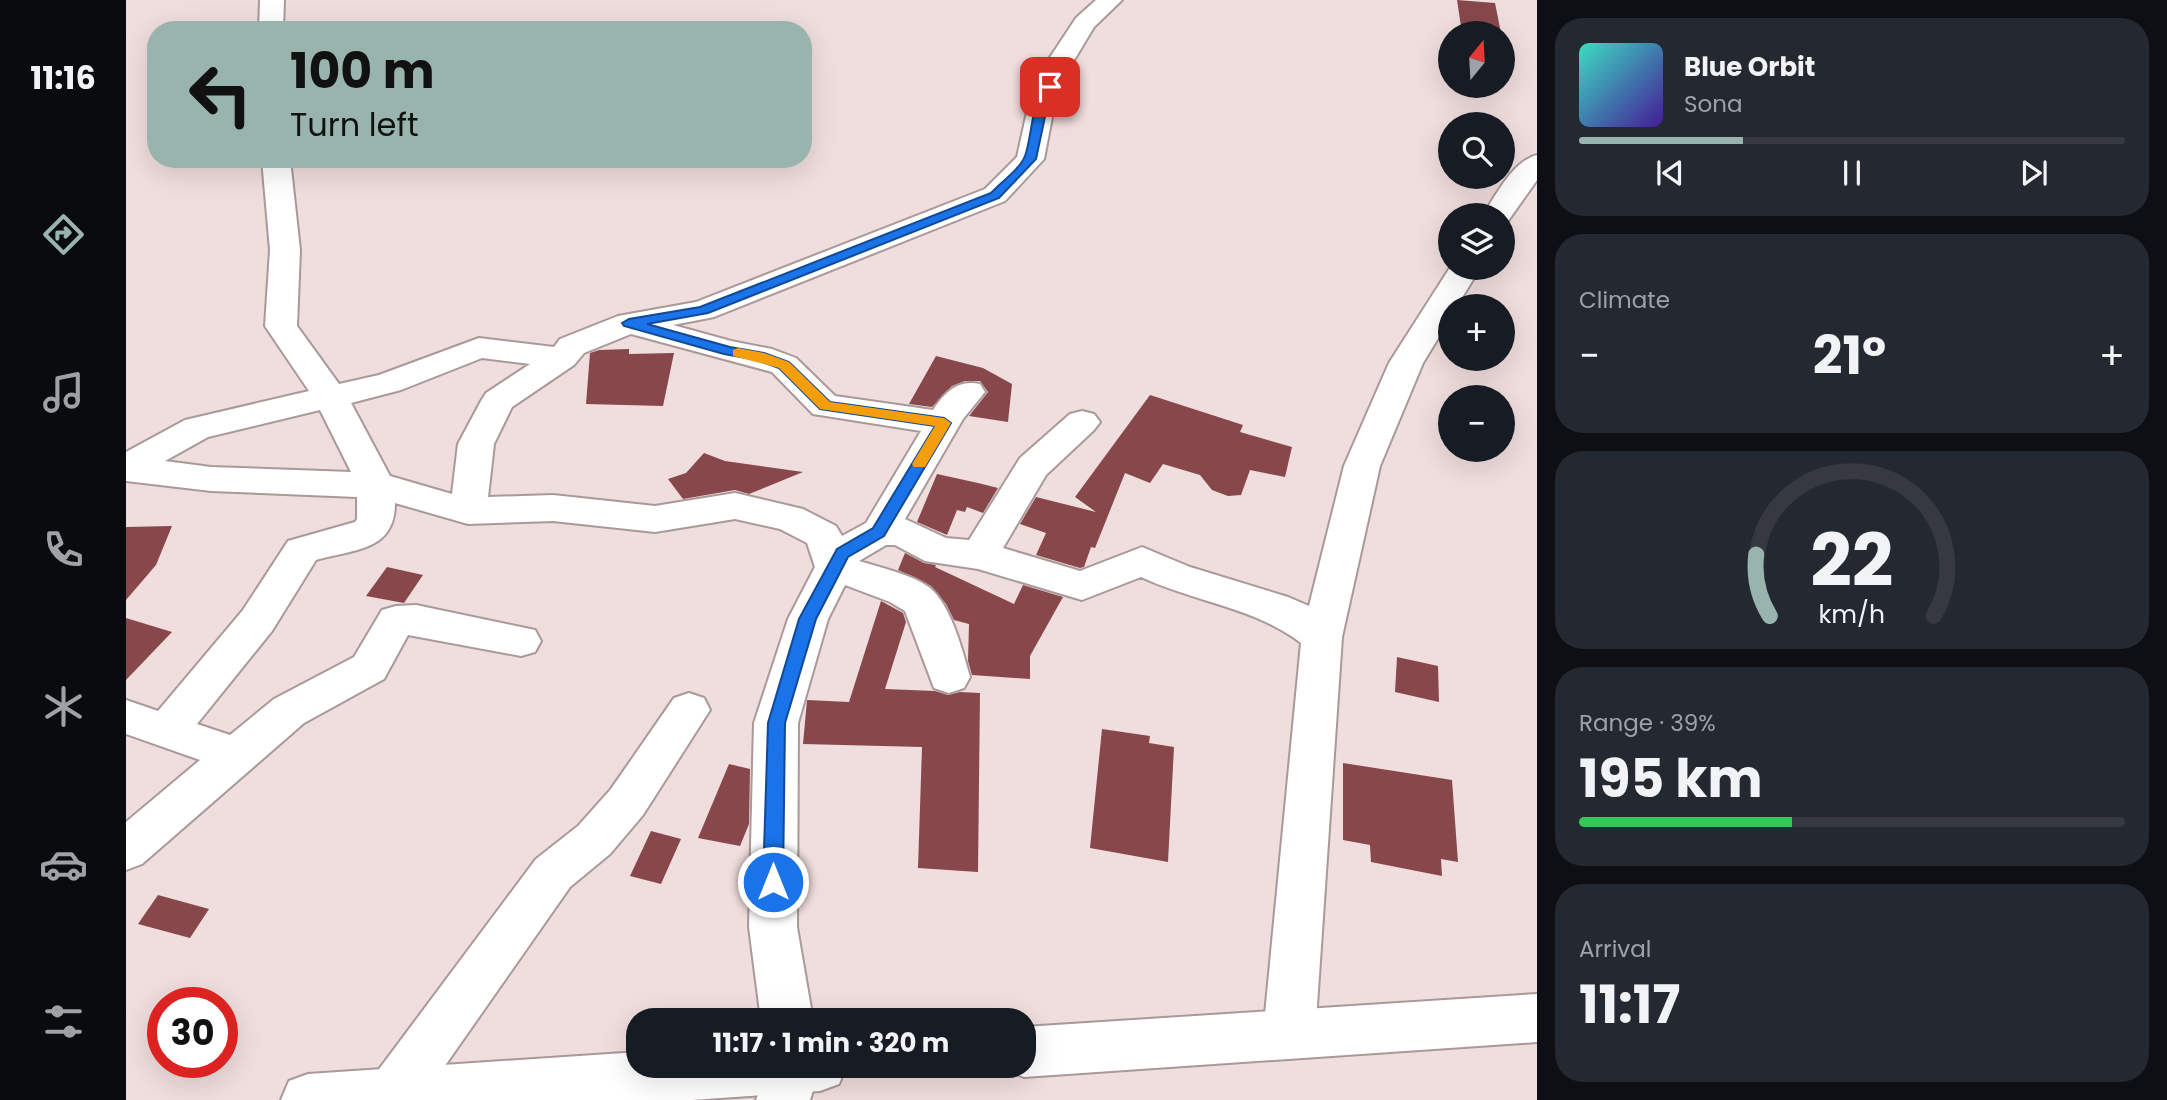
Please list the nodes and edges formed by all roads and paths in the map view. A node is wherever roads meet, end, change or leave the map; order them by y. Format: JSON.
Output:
{"nodes":[{"id":1,"x":272,"y":0,"type":"edge"},
{"id":2,"x":1110,"y":0,"type":"edge"},
{"id":3,"x":271,"y":21,"type":"edge"},
{"id":4,"x":1537,"y":163,"type":"edge"},
{"id":5,"x":277,"y":168,"type":"edge"},
{"id":6,"x":1506,"y":203,"type":"edge"},
{"id":7,"x":1458,"y":280,"type":"edge"},
{"id":8,"x":629,"y":323,"type":"junction"},
{"id":9,"x":562,"y":358,"type":"junction"},
{"id":10,"x":330,"y":396,"type":"junction"},
{"id":11,"x":1082,"y":422,"type":"dead end"},
{"id":12,"x":126,"y":468,"type":"edge"},
{"id":13,"x":376,"y":485,"type":"junction"},
{"id":14,"x":468,"y":511,"type":"junction"},
{"id":15,"x":879,"y":532,"type":"junction"},
{"id":16,"x":979,"y":555,"type":"junction"},
{"id":17,"x":834,"y":567,"type":"junction"},
{"id":18,"x":1322,"y":637,"type":"junction"},
{"id":19,"x":521,"y":641,"type":"dead end"},
{"id":20,"x":949,"y":677,"type":"dead end"},
{"id":21,"x":690,"y":710,"type":"dead end"},
{"id":22,"x":126,"y":717,"type":"edge"},
{"id":23,"x":167,"y":730,"type":"junction"},
{"id":24,"x":236,"y":755,"type":"junction"},
{"id":25,"x":126,"y":850,"type":"edge"},
{"id":26,"x":787,"y":1008,"type":"edge"},
{"id":27,"x":1537,"y":1018,"type":"edge"},
{"id":28,"x":1289,"y":1035,"type":"junction"},
{"id":29,"x":1036,"y":1051,"type":"edge"},
{"id":30,"x":626,"y":1078,"type":"edge"},
{"id":31,"x":407,"y":1096,"type":"edge"},
{"id":32,"x":308,"y":1100,"type":"edge"}],
"edges":[{"from":1,"to":3,"type":"street"},
{"from":2,"to":8,"type":"street"},
{"from":4,"to":6,"type":"street"},
{"from":5,"to":10,"type":"street"},
{"from":7,"to":18,"type":"street"},
{"from":8,"to":9,"type":"street"},
{"from":8,"to":15,"type":"street"},
{"from":9,"to":10,"type":"street"},
{"from":9,"to":14,"type":"street"},
{"from":10,"to":12,"type":"street"},
{"from":10,"to":13,"type":"street"},
{"from":11,"to":16,"type":"street"},
{"from":12,"to":13,"type":"street"},
{"from":13,"to":14,"type":"street"},
{"from":13,"to":23,"type":"street"},
{"from":14,"to":17,"type":"street"},
{"from":15,"to":16,"type":"street"},
{"from":15,"to":17,"type":"street"},
{"from":16,"to":18,"type":"street"},
{"from":17,"to":20,"type":"street"},
{"from":17,"to":26,"type":"street"},
{"from":18,"to":28,"type":"street"},
{"from":19,"to":24,"type":"street"},
{"from":21,"to":31,"type":"street"},
{"from":22,"to":23,"type":"street"},
{"from":23,"to":24,"type":"street"},
{"from":24,"to":25,"type":"street"},
{"from":27,"to":28,"type":"street"},
{"from":28,"to":29,"type":"street"},
{"from":30,"to":31,"type":"street"},
{"from":31,"to":32,"type":"street"}]}
